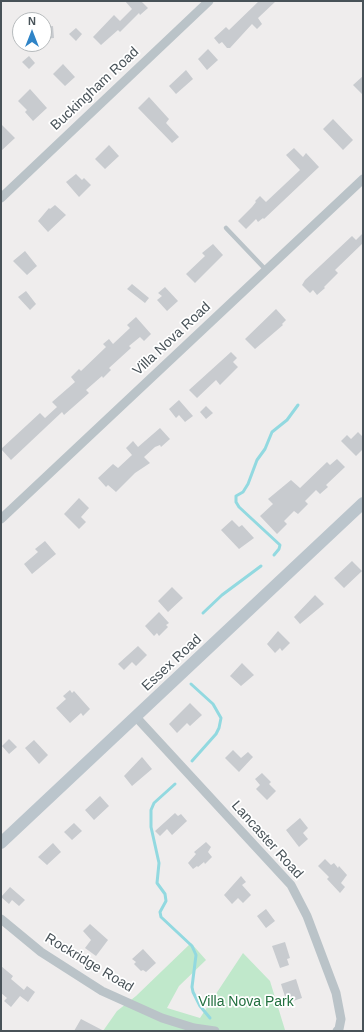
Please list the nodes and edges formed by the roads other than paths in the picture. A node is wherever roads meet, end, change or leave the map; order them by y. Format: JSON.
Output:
{"nodes":[{"id":1,"x":209,"y":1,"type":"edge"},
{"id":2,"x":363,"y":179,"type":"edge"},
{"id":3,"x":1,"y":198,"type":"edge"},
{"id":4,"x":226,"y":228,"type":"dead end"},
{"id":5,"x":266,"y":270,"type":"junction"},
{"id":6,"x":363,"y":503,"type":"edge"},
{"id":7,"x":1,"y":519,"type":"edge"},
{"id":8,"x":136,"y":717,"type":"junction"},
{"id":9,"x":1,"y":843,"type":"edge"},
{"id":10,"x":1,"y":919,"type":"edge"},
{"id":11,"x":194,"y":1030,"type":"edge"},
{"id":12,"x":338,"y":1030,"type":"edge"},
{"id":13,"x":215,"y":1031,"type":"edge"}],
"edges":[{"from":1,"to":3,"type":"street","name":"Buckingham Road"},
{"from":2,"to":5,"type":"street","name":"Villa Nova Road"},
{"from":4,"to":5,"type":"lane"},
{"from":5,"to":7,"type":"street","name":"Villa Nova Road"},
{"from":6,"to":8,"type":"street","name":"Essex Road"},
{"from":8,"to":9,"type":"street","name":"Essex Road"},
{"from":8,"to":12,"type":"street","name":"Lancaster Road"},
{"from":10,"to":11,"type":"street","name":"Rockridge Road"},
{"from":11,"to":13,"type":"street","name":"Rockridge Road"}]}
